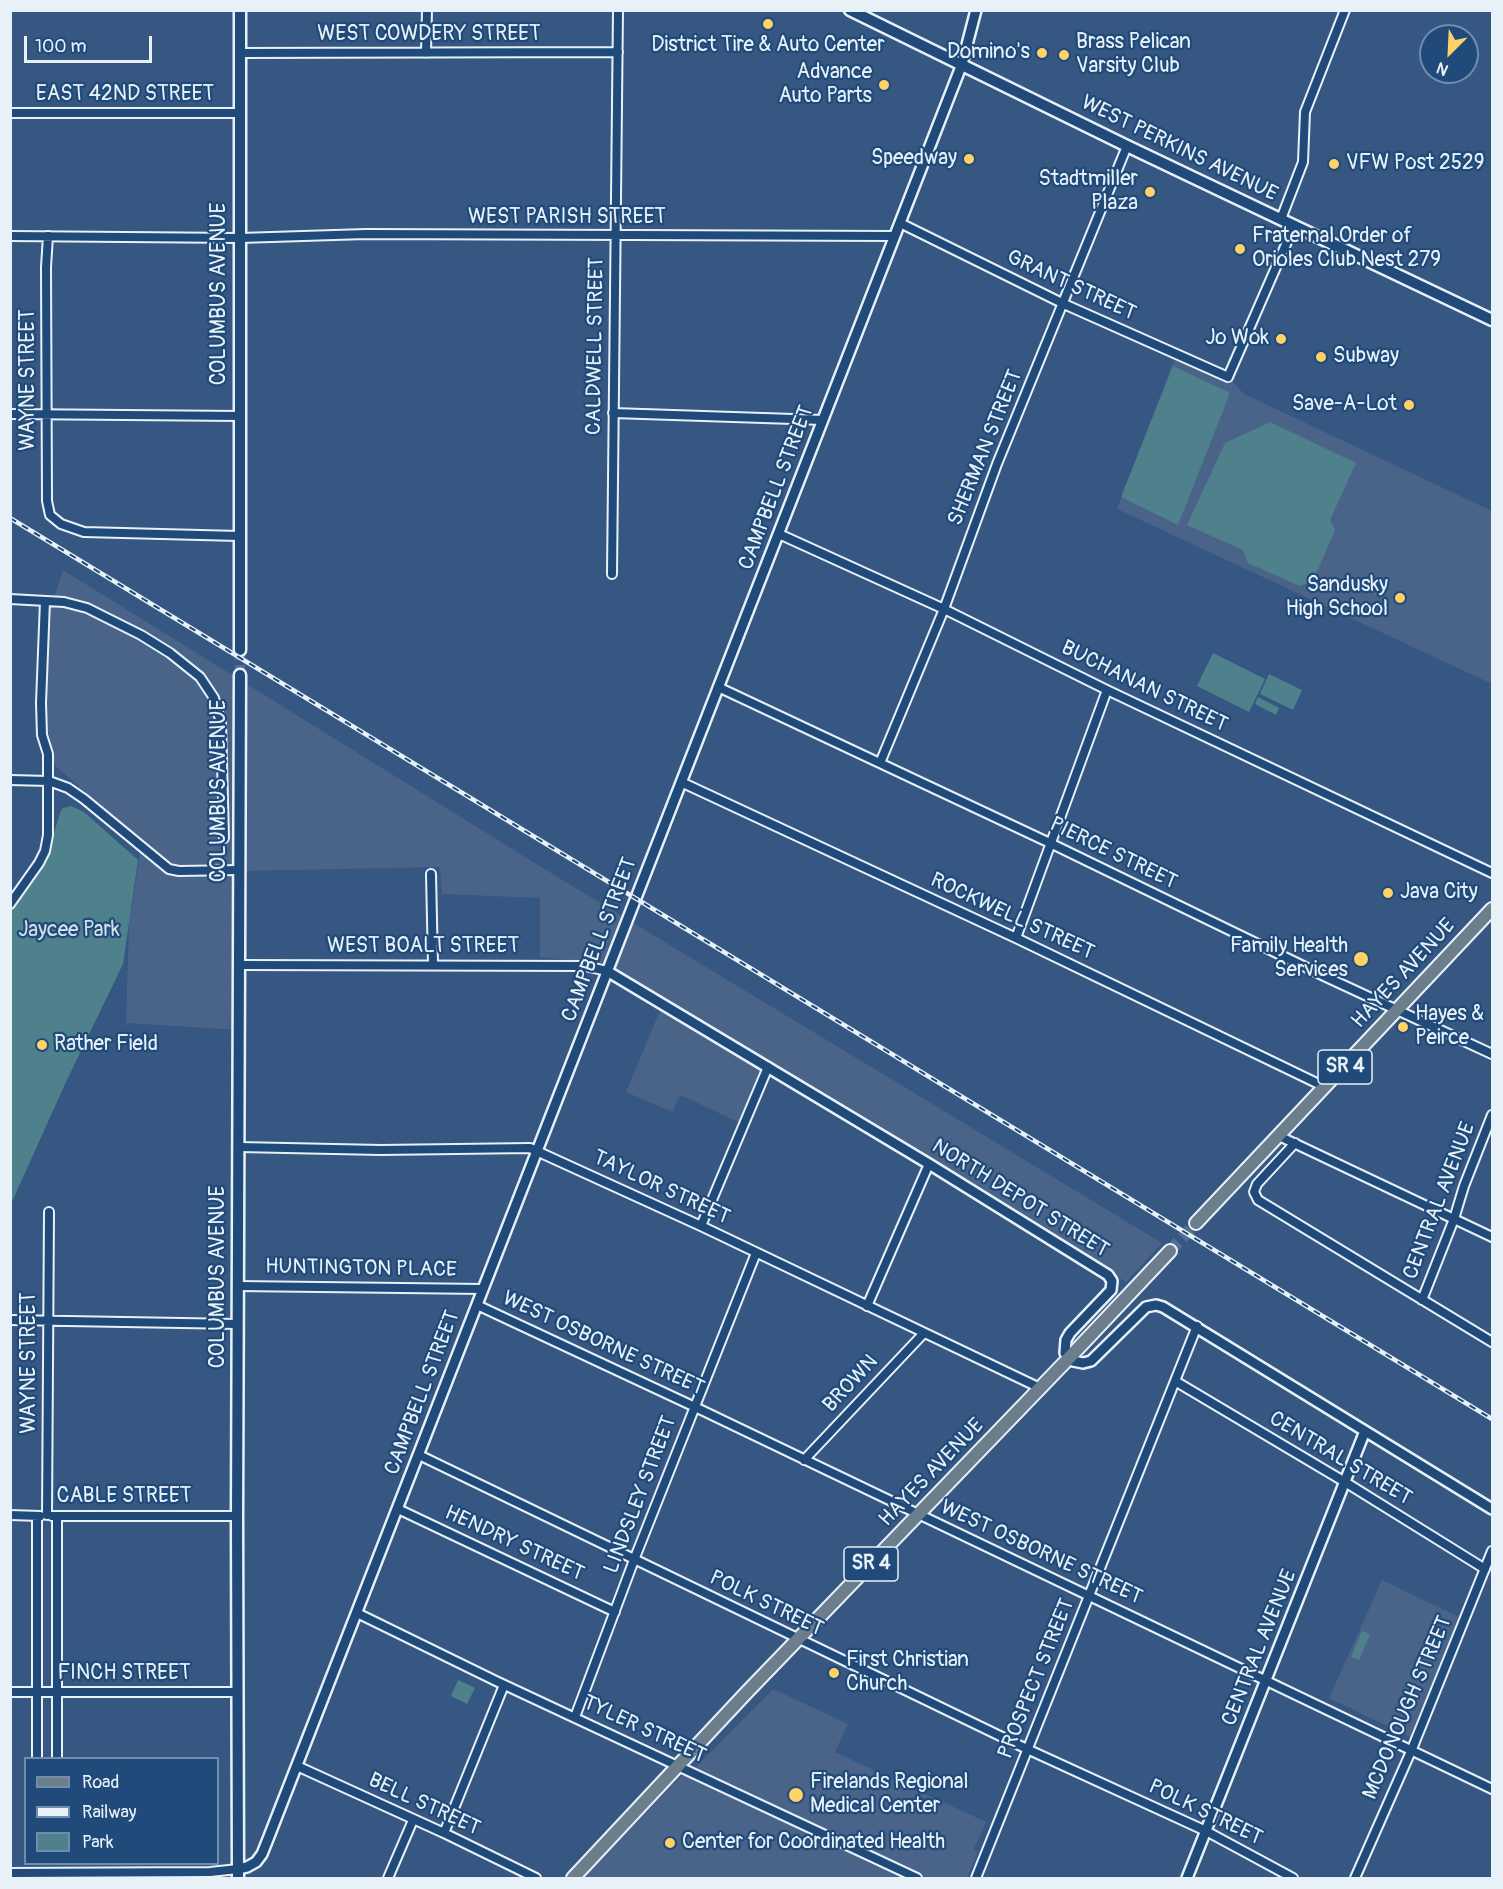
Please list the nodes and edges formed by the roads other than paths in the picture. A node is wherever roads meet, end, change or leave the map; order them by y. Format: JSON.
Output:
{"nodes":[{"id":1,"x":240,"y":10,"type":"edge"},
{"id":2,"x":427,"y":10,"type":"edge"},
{"id":3,"x":618,"y":10,"type":"edge"},
{"id":4,"x":850,"y":10,"type":"edge"},
{"id":5,"x":976,"y":10,"type":"edge"},
{"id":6,"x":1345,"y":10,"type":"edge"},
{"id":7,"x":618,"y":52,"type":"junction"},
{"id":8,"x":240,"y":53,"type":"junction"},
{"id":9,"x":426,"y":53,"type":"junction"},
{"id":10,"x":962,"y":64,"type":"junction"},
{"id":11,"x":10,"y":113,"type":"edge"},
{"id":12,"x":239,"y":113,"type":"junction"},
{"id":13,"x":1127,"y":146,"type":"junction"},
{"id":14,"x":1281,"y":219,"type":"junction"},
{"id":15,"x":900,"y":224,"type":"junction"},
{"id":16,"x":1294,"y":226,"type":"junction"},
{"id":17,"x":10,"y":236,"type":"edge"},
{"id":18,"x":48,"y":236,"type":"junction"},
{"id":19,"x":615,"y":236,"type":"junction"},
{"id":20,"x":895,"y":236,"type":"junction"},
{"id":21,"x":240,"y":238,"type":"junction"},
{"id":22,"x":1064,"y":304,"type":"junction"},
{"id":23,"x":1492,"y":320,"type":"edge"},
{"id":24,"x":613,"y":413,"type":"junction"},
{"id":25,"x":10,"y":414,"type":"edge"},
{"id":26,"x":47,"y":414,"type":"junction"},
{"id":27,"x":240,"y":416,"type":"junction"},
{"id":28,"x":823,"y":420,"type":"junction"},
{"id":29,"x":779,"y":534,"type":"junction"},
{"id":30,"x":239,"y":536,"type":"junction"},
{"id":31,"x":612,"y":574,"type":"dead end"},
{"id":32,"x":10,"y":599,"type":"edge"},
{"id":33,"x":45,"y":601,"type":"junction"},
{"id":34,"x":944,"y":609,"type":"junction"},
{"id":35,"x":240,"y":650,"type":"tunnel mouth"},
{"id":36,"x":240,"y":675,"type":"tunnel mouth"},
{"id":37,"x":718,"y":687,"type":"junction"},
{"id":38,"x":1107,"y":690,"type":"junction"},
{"id":39,"x":880,"y":763,"type":"junction"},
{"id":40,"x":10,"y":780,"type":"edge"},
{"id":41,"x":49,"y":781,"type":"junction"},
{"id":42,"x":681,"y":782,"type":"junction"},
{"id":43,"x":224,"y":838,"type":"dead end"},
{"id":44,"x":1052,"y":844,"type":"junction"},
{"id":45,"x":239,"y":870,"type":"junction"},
{"id":46,"x":1492,"y":873,"type":"edge"},
{"id":47,"x":431,"y":874,"type":"dead end"},
{"id":48,"x":10,"y":904,"type":"edge"},
{"id":49,"x":1492,"y":909,"type":"edge"},
{"id":50,"x":1016,"y":938,"type":"junction"},
{"id":51,"x":239,"y":965,"type":"junction"},
{"id":52,"x":433,"y":965,"type":"junction"},
{"id":53,"x":607,"y":971,"type":"junction"},
{"id":54,"x":1398,"y":1010,"type":"junction"},
{"id":55,"x":1492,"y":1054,"type":"edge"},
{"id":56,"x":768,"y":1067,"type":"junction"},
{"id":57,"x":1325,"y":1087,"type":"junction"},
{"id":58,"x":1492,"y":1115,"type":"edge"},
{"id":59,"x":1279,"y":1136,"type":"junction"},
{"id":60,"x":1295,"y":1143,"type":"junction"},
{"id":61,"x":239,"y":1147,"type":"junction"},
{"id":62,"x":537,"y":1151,"type":"junction"},
{"id":63,"x":929,"y":1164,"type":"junction"},
{"id":64,"x":49,"y":1212,"type":"dead end"},
{"id":65,"x":1454,"y":1219,"type":"junction"},
{"id":66,"x":1196,"y":1223,"type":"tunnel mouth"},
{"id":67,"x":701,"y":1226,"type":"junction"},
{"id":68,"x":1492,"y":1238,"type":"edge"},
{"id":69,"x":1170,"y":1251,"type":"tunnel mouth"},
{"id":70,"x":756,"y":1253,"type":"junction"},
{"id":71,"x":238,"y":1286,"type":"junction"},
{"id":72,"x":483,"y":1289,"type":"junction"},
{"id":73,"x":1422,"y":1300,"type":"junction"},
{"id":74,"x":477,"y":1305,"type":"junction"},
{"id":75,"x":867,"y":1306,"type":"junction"},
{"id":76,"x":10,"y":1320,"type":"edge"},
{"id":77,"x":48,"y":1321,"type":"junction"},
{"id":78,"x":238,"y":1324,"type":"junction"},
{"id":79,"x":1197,"y":1326,"type":"junction"},
{"id":80,"x":924,"y":1333,"type":"junction"},
{"id":81,"x":1492,"y":1342,"type":"edge"},
{"id":82,"x":1069,"y":1358,"type":"junction"},
{"id":83,"x":1175,"y":1381,"type":"junction"},
{"id":84,"x":1040,"y":1388,"type":"junction"},
{"id":85,"x":695,"y":1407,"type":"junction"},
{"id":86,"x":1365,"y":1431,"type":"junction"},
{"id":87,"x":418,"y":1455,"type":"junction"},
{"id":88,"x":804,"y":1460,"type":"junction"},
{"id":89,"x":1345,"y":1482,"type":"junction"},
{"id":90,"x":398,"y":1509,"type":"junction"},
{"id":91,"x":1492,"y":1509,"type":"edge"},
{"id":92,"x":10,"y":1515,"type":"edge"},
{"id":93,"x":47,"y":1515,"type":"junction"},
{"id":94,"x":918,"y":1515,"type":"junction"},
{"id":95,"x":37,"y":1516,"type":"junction"},
{"id":96,"x":57,"y":1516,"type":"junction"},
{"id":97,"x":237,"y":1516,"type":"junction"},
{"id":98,"x":1492,"y":1551,"type":"edge"},
{"id":99,"x":634,"y":1560,"type":"junction"},
{"id":100,"x":1485,"y":1569,"type":"junction"},
{"id":101,"x":1090,"y":1596,"type":"junction"},
{"id":102,"x":615,"y":1612,"type":"junction"},
{"id":103,"x":357,"y":1613,"type":"junction"},
{"id":104,"x":798,"y":1639,"type":"junction"},
{"id":105,"x":1266,"y":1680,"type":"junction"},
{"id":106,"x":504,"y":1684,"type":"junction"},
{"id":107,"x":10,"y":1692,"type":"edge"},
{"id":108,"x":37,"y":1692,"type":"junction"},
{"id":109,"x":57,"y":1692,"type":"junction"},
{"id":110,"x":236,"y":1692,"type":"junction"},
{"id":111,"x":575,"y":1717,"type":"junction"},
{"id":112,"x":1027,"y":1749,"type":"junction"},
{"id":113,"x":1412,"y":1749,"type":"junction"},
{"id":114,"x":37,"y":1757,"type":"edge"},
{"id":115,"x":57,"y":1757,"type":"edge"},
{"id":116,"x":297,"y":1766,"type":"junction"},
{"id":117,"x":679,"y":1767,"type":"junction"},
{"id":118,"x":1492,"y":1789,"type":"edge"},
{"id":119,"x":413,"y":1820,"type":"junction"},
{"id":120,"x":1206,"y":1831,"type":"junction"},
{"id":121,"x":444,"y":1833,"type":"junction"},
{"id":122,"x":37,"y":1865,"type":"edge"},
{"id":123,"x":56,"y":1865,"type":"edge"},
{"id":124,"x":56,"y":1872,"type":"junction"},
{"id":125,"x":10,"y":1873,"type":"edge"},
{"id":126,"x":37,"y":1873,"type":"junction"},
{"id":127,"x":238,"y":1874,"type":"edge"},
{"id":128,"x":46,"y":1876,"type":"edge"},
{"id":129,"x":388,"y":1878,"type":"edge"},
{"id":130,"x":536,"y":1878,"type":"edge"},
{"id":131,"x":573,"y":1878,"type":"edge"},
{"id":132,"x":917,"y":1878,"type":"edge"},
{"id":133,"x":976,"y":1878,"type":"edge"},
{"id":134,"x":1187,"y":1878,"type":"edge"},
{"id":135,"x":1293,"y":1878,"type":"edge"},
{"id":136,"x":1355,"y":1878,"type":"edge"}],
"edges":[{"from":1,"to":8,"type":"main road","name":"COLUMBUS AVENUE"},
{"from":2,"to":9,"type":"street"},
{"from":3,"to":7,"type":"street","name":"CALDWELL STREET"},
{"from":4,"to":10,"type":"main road","name":"WEST PERKINS AVENUE"},
{"from":5,"to":10,"type":"street","name":"CAMPBELL STREET"},
{"from":6,"to":14,"type":"street"},
{"from":7,"to":9,"type":"street","name":"WEST COWDERY STREET"},
{"from":7,"to":19,"type":"street","name":"CALDWELL STREET"},
{"from":8,"to":9,"type":"street","name":"WEST COWDERY STREET"},
{"from":8,"to":12,"type":"main road","name":"COLUMBUS AVENUE"},
{"from":10,"to":13,"type":"main road","name":"WEST PERKINS AVENUE"},
{"from":10,"to":15,"type":"street","name":"CAMPBELL STREET"},
{"from":11,"to":12,"type":"street","name":"EAST 42ND STREET"},
{"from":12,"to":21,"type":"main road","name":"COLUMBUS AVENUE"},
{"from":13,"to":14,"type":"main road","name":"WEST PERKINS AVENUE"},
{"from":13,"to":22,"type":"street","name":"SHERMAN STREET"},
{"from":14,"to":16,"type":"main road","name":"WEST PERKINS AVENUE"},
{"from":15,"to":20,"type":"street","name":"CAMPBELL STREET"},
{"from":15,"to":22,"type":"street","name":"GRANT STREET"},
{"from":16,"to":22,"type":"street","name":"GRANT STREET"},
{"from":16,"to":23,"type":"main road","name":"WEST PERKINS AVENUE"},
{"from":17,"to":18,"type":"street","name":"WEST PARISH STREET"},
{"from":18,"to":21,"type":"street","name":"WEST PARISH STREET"},
{"from":18,"to":26,"type":"street","name":"WAYNE STREET"},
{"from":19,"to":20,"type":"street","name":"WEST PARISH STREET"},
{"from":19,"to":21,"type":"street","name":"WEST PARISH STREET"},
{"from":19,"to":24,"type":"street","name":"CALDWELL STREET"},
{"from":20,"to":28,"type":"street","name":"CAMPBELL STREET"},
{"from":21,"to":27,"type":"main road","name":"COLUMBUS AVENUE"},
{"from":22,"to":34,"type":"street","name":"SHERMAN STREET"},
{"from":24,"to":28,"type":"street"},
{"from":24,"to":31,"type":"street","name":"CALDWELL STREET"},
{"from":25,"to":26,"type":"street"},
{"from":26,"to":27,"type":"street"},
{"from":26,"to":30,"type":"street","name":"WAYNE STREET"},
{"from":27,"to":30,"type":"main road","name":"COLUMBUS AVENUE"},
{"from":28,"to":29,"type":"street","name":"CAMPBELL STREET"},
{"from":29,"to":34,"type":"street","name":"BUCHANAN STREET"},
{"from":29,"to":37,"type":"street","name":"CAMPBELL STREET"},
{"from":30,"to":35,"type":"main road","name":"COLUMBUS AVENUE"},
{"from":32,"to":33,"type":"street"},
{"from":33,"to":41,"type":"street"},
{"from":33,"to":43,"type":"street"},
{"from":34,"to":38,"type":"street","name":"BUCHANAN STREET"},
{"from":34,"to":39,"type":"street","name":"SHERMAN STREET"},
{"from":36,"to":45,"type":"main road","name":"COLUMBUS AVENUE"},
{"from":37,"to":39,"type":"street","name":"PIERCE STREET"},
{"from":37,"to":42,"type":"street","name":"CAMPBELL STREET"},
{"from":38,"to":44,"type":"street"},
{"from":38,"to":46,"type":"street","name":"BUCHANAN STREET"},
{"from":39,"to":44,"type":"street","name":"PIERCE STREET"},
{"from":40,"to":41,"type":"street"},
{"from":41,"to":45,"type":"street"},
{"from":41,"to":48,"type":"street"},
{"from":42,"to":50,"type":"street","name":"ROCKWELL STREET"},
{"from":42,"to":53,"type":"street","name":"CAMPBELL STREET"},
{"from":44,"to":50,"type":"street"},
{"from":44,"to":54,"type":"street","name":"PIERCE STREET"},
{"from":45,"to":51,"type":"main road","name":"COLUMBUS AVENUE"},
{"from":47,"to":52,"type":"street"},
{"from":49,"to":54,"type":"main road","name":"HAYES AVENUE","number":"SR 4"},
{"from":50,"to":57,"type":"street","name":"ROCKWELL STREET"},
{"from":51,"to":52,"type":"street","name":"WEST BOALT STREET"},
{"from":51,"to":61,"type":"main road","name":"COLUMBUS AVENUE"},
{"from":52,"to":53,"type":"street","name":"WEST BOALT STREET"},
{"from":53,"to":56,"type":"street","name":"NORTH DEPOT STREET"},
{"from":53,"to":62,"type":"street","name":"CAMPBELL STREET"},
{"from":54,"to":55,"type":"street","name":"PIERCE STREET"},
{"from":54,"to":57,"type":"main road","name":"HAYES AVENUE","number":"SR 4"},
{"from":56,"to":63,"type":"street","name":"NORTH DEPOT STREET"},
{"from":56,"to":67,"type":"street"},
{"from":57,"to":59,"type":"main road","name":"HAYES AVENUE","number":"SR 4"},
{"from":58,"to":65,"type":"street","name":"CENTRAL AVENUE"},
{"from":59,"to":60,"type":"street"},
{"from":59,"to":66,"type":"main road","name":"HAYES AVENUE","number":"SR 4"},
{"from":60,"to":65,"type":"street"},
{"from":60,"to":73,"type":"street"},
{"from":61,"to":62,"type":"street","name":"TAYLOR STREET"},
{"from":61,"to":71,"type":"main road","name":"COLUMBUS AVENUE"},
{"from":62,"to":67,"type":"street","name":"TAYLOR STREET"},
{"from":62,"to":72,"type":"street","name":"CAMPBELL STREET"},
{"from":63,"to":75,"type":"street"},
{"from":63,"to":82,"type":"street","name":"NORTH DEPOT STREET"},
{"from":64,"to":77,"type":"street","name":"WAYNE STREET"},
{"from":65,"to":68,"type":"street"},
{"from":65,"to":73,"type":"street","name":"CENTRAL AVENUE"},
{"from":67,"to":70,"type":"street","name":"TAYLOR STREET"},
{"from":69,"to":82,"type":"main road","name":"HAYES AVENUE","number":"SR 4"},
{"from":70,"to":75,"type":"street","name":"TAYLOR STREET"},
{"from":70,"to":85,"type":"street","name":"LINDSLEY STREET"},
{"from":71,"to":72,"type":"street","name":"HUNTINGTON PLACE"},
{"from":71,"to":78,"type":"main road","name":"COLUMBUS AVENUE"},
{"from":72,"to":74,"type":"street","name":"CAMPBELL STREET"},
{"from":73,"to":81,"type":"street"},
{"from":74,"to":85,"type":"street","name":"WEST OSBORNE STREET"},
{"from":74,"to":87,"type":"street","name":"CAMPBELL STREET"},
{"from":75,"to":80,"type":"street","name":"TAYLOR STREET"},
{"from":76,"to":77,"type":"street"},
{"from":77,"to":78,"type":"street"},
{"from":77,"to":93,"type":"street","name":"WAYNE STREET"},
{"from":78,"to":97,"type":"main road","name":"COLUMBUS AVENUE"},
{"from":79,"to":82,"type":"street"},
{"from":79,"to":83,"type":"street","name":"PROSPECT STREET"},
{"from":79,"to":86,"type":"street"},
{"from":80,"to":84,"type":"street","name":"TAYLOR STREET"},
{"from":80,"to":88,"type":"street","name":"BROWN"},
{"from":82,"to":84,"type":"main road","name":"HAYES AVENUE","number":"SR 4"},
{"from":83,"to":89,"type":"street","name":"CENTRAL STREET"},
{"from":83,"to":101,"type":"street","name":"PROSPECT STREET"},
{"from":84,"to":94,"type":"main road","name":"HAYES AVENUE","number":"SR 4"},
{"from":85,"to":88,"type":"street","name":"WEST OSBORNE STREET"},
{"from":85,"to":99,"type":"street","name":"LINDSLEY STREET"},
{"from":86,"to":89,"type":"street","name":"CENTRAL AVENUE"},
{"from":86,"to":91,"type":"street"},
{"from":87,"to":90,"type":"street","name":"CAMPBELL STREET"},
{"from":87,"to":99,"type":"street","name":"POLK STREET"},
{"from":88,"to":94,"type":"street","name":"WEST OSBORNE STREET"},
{"from":89,"to":100,"type":"street","name":"CENTRAL STREET"},
{"from":89,"to":105,"type":"street","name":"CENTRAL AVENUE"},
{"from":90,"to":102,"type":"street","name":"HENDRY STREET"},
{"from":90,"to":103,"type":"street","name":"CAMPBELL STREET"},
{"from":92,"to":95,"type":"street","name":"CABLE STREET"},
{"from":93,"to":95,"type":"street","name":"CABLE STREET"},
{"from":93,"to":96,"type":"street","name":"CABLE STREET"},
{"from":94,"to":101,"type":"street","name":"WEST OSBORNE STREET"},
{"from":94,"to":104,"type":"main road","name":"HAYES AVENUE","number":"SR 4"},
{"from":95,"to":108,"type":"street"},
{"from":96,"to":97,"type":"street","name":"CABLE STREET"},
{"from":96,"to":109,"type":"street"},
{"from":97,"to":110,"type":"main road","name":"COLUMBUS AVENUE"},
{"from":98,"to":100,"type":"street","name":"MCDONOUGH STREET"},
{"from":99,"to":102,"type":"street","name":"LINDSLEY STREET"},
{"from":99,"to":104,"type":"street","name":"POLK STREET"},
{"from":100,"to":113,"type":"street","name":"MCDONOUGH STREET"},
{"from":101,"to":105,"type":"street","name":"WEST OSBORNE STREET"},
{"from":101,"to":112,"type":"street","name":"PROSPECT STREET"},
{"from":102,"to":111,"type":"street","name":"LINDSLEY STREET"},
{"from":103,"to":106,"type":"street","name":"TYLER STREET"},
{"from":103,"to":116,"type":"street","name":"CAMPBELL STREET"},
{"from":104,"to":112,"type":"street","name":"POLK STREET"},
{"from":104,"to":117,"type":"main road","name":"HAYES AVENUE","number":"SR 4"},
{"from":105,"to":113,"type":"street","name":"WEST OSBORNE STREET"},
{"from":105,"to":120,"type":"street","name":"CENTRAL AVENUE"},
{"from":106,"to":111,"type":"street","name":"TYLER STREET"},
{"from":106,"to":121,"type":"street"},
{"from":107,"to":108,"type":"street","name":"FINCH STREET"},
{"from":108,"to":109,"type":"street","name":"FINCH STREET"},
{"from":108,"to":114,"type":"street"},
{"from":109,"to":110,"type":"street","name":"FINCH STREET"},
{"from":109,"to":115,"type":"street"},
{"from":110,"to":127,"type":"main road","name":"COLUMBUS AVENUE"},
{"from":111,"to":117,"type":"street","name":"TYLER STREET"},
{"from":112,"to":120,"type":"street","name":"POLK STREET"},
{"from":112,"to":133,"type":"street","name":"PROSPECT STREET"},
{"from":113,"to":118,"type":"street","name":"WEST OSBORNE STREET"},
{"from":113,"to":136,"type":"street","name":"MCDONOUGH STREET"},
{"from":116,"to":119,"type":"street","name":"BELL STREET"},
{"from":116,"to":127,"type":"street","name":"CAMPBELL STREET"},
{"from":117,"to":131,"type":"main road","name":"HAYES AVENUE","number":"SR 4"},
{"from":117,"to":132,"type":"street","name":"TYLER STREET"},
{"from":119,"to":121,"type":"street","name":"BELL STREET"},
{"from":119,"to":129,"type":"street"},
{"from":120,"to":134,"type":"street","name":"CENTRAL AVENUE"},
{"from":120,"to":135,"type":"street","name":"POLK STREET"},
{"from":121,"to":130,"type":"street","name":"BELL STREET"},
{"from":122,"to":126,"type":"street"},
{"from":123,"to":124,"type":"street"},
{"from":124,"to":127,"type":"street"},
{"from":124,"to":128,"type":"street"},
{"from":125,"to":126,"type":"street"},
{"from":126,"to":128,"type":"street"}]}
